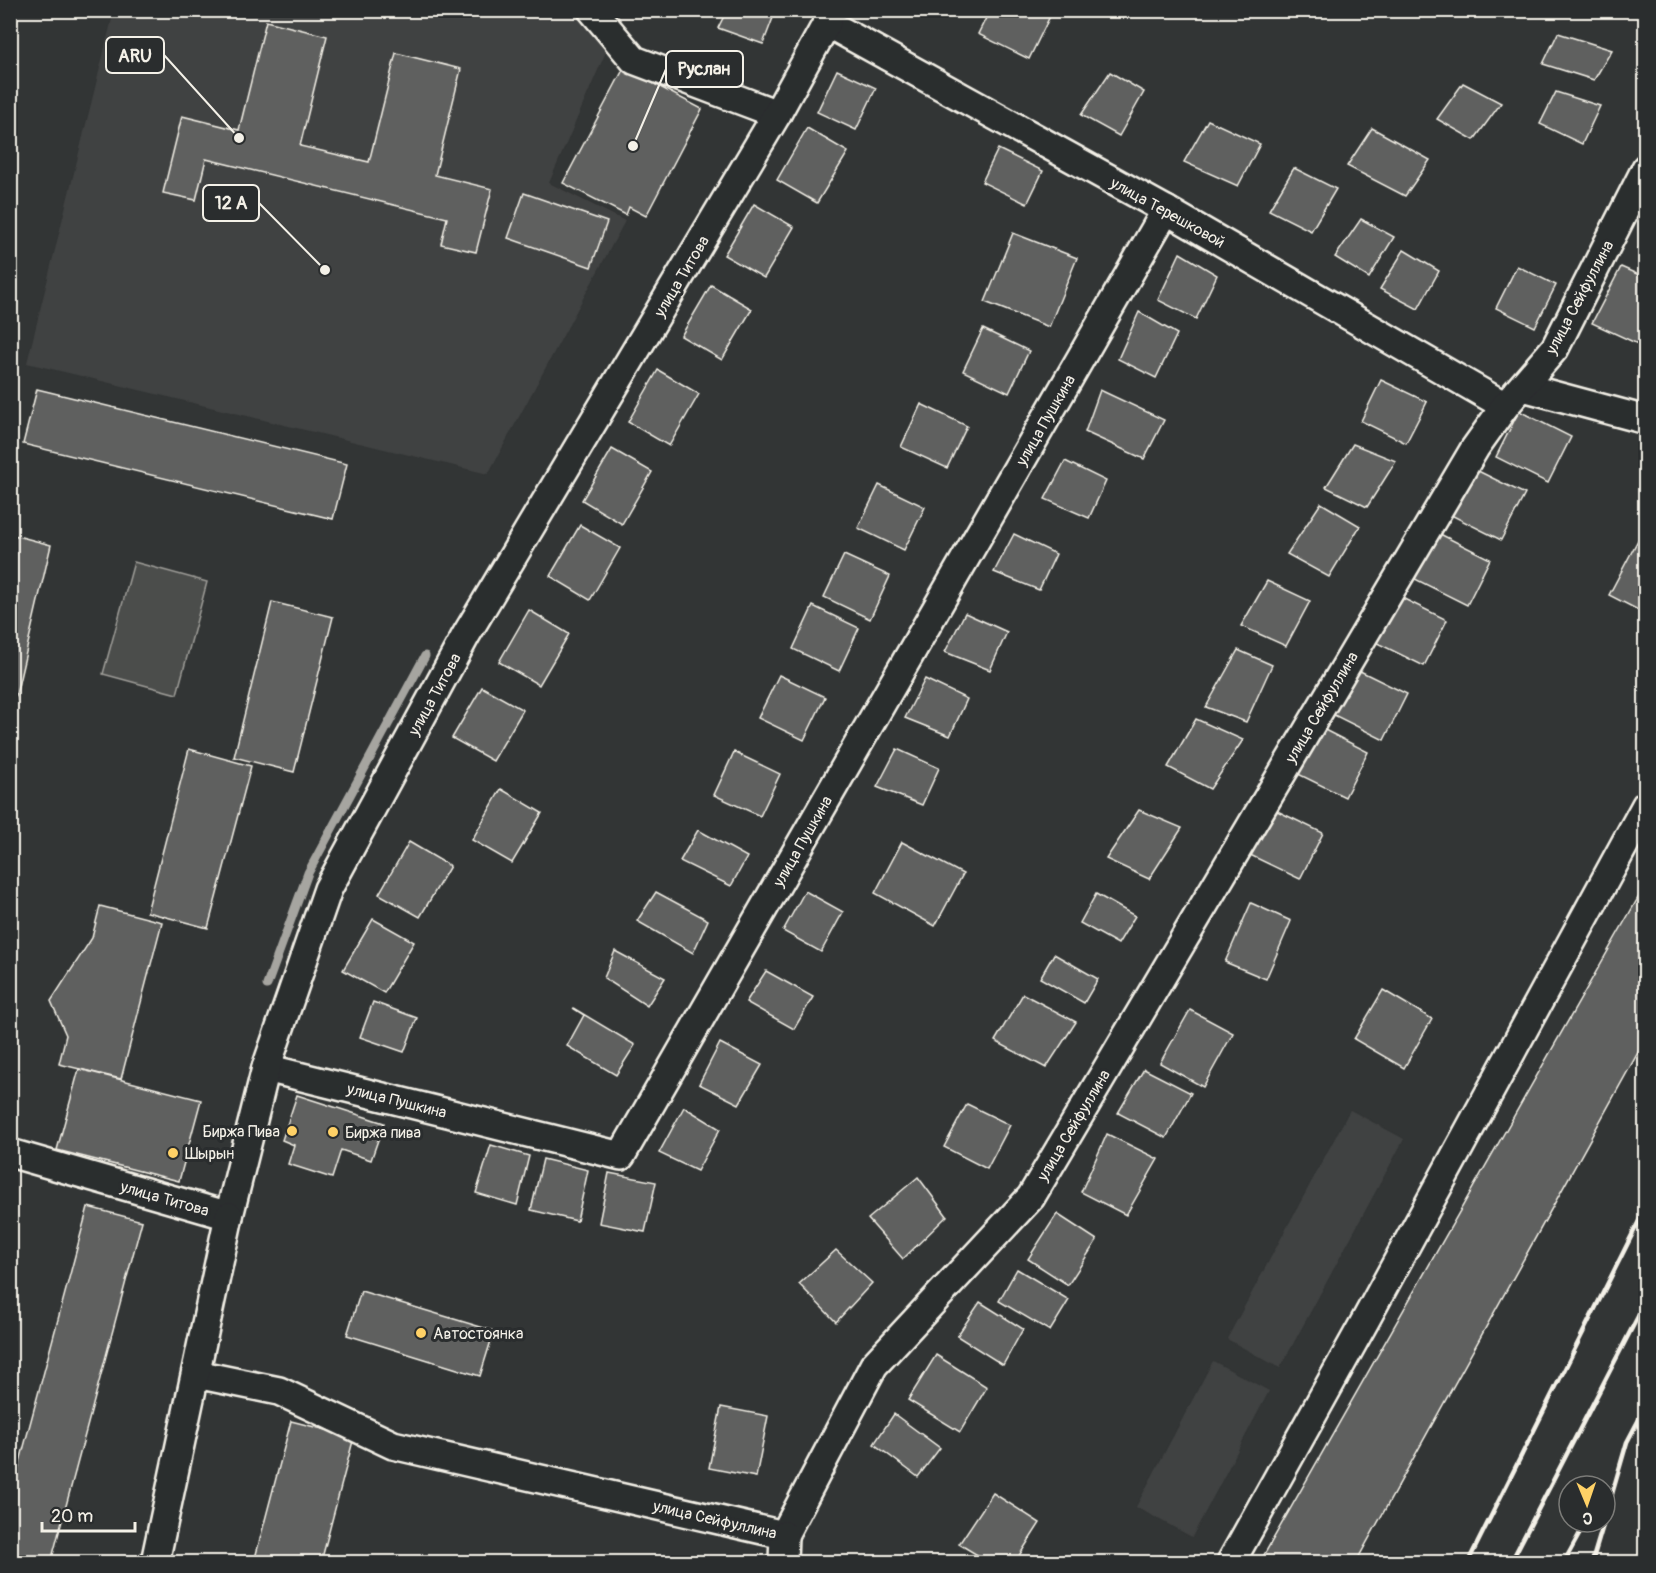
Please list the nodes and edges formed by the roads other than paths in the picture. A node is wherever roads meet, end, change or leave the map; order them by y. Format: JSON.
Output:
{"nodes":[{"id":1,"x":592,"y":10,"type":"edge"},
{"id":2,"x":831,"y":15,"type":"edge"},
{"id":3,"x":777,"y":114,"type":"junction"},
{"id":4,"x":1646,"y":168,"type":"edge"},
{"id":5,"x":1166,"y":210,"type":"junction"},
{"id":6,"x":1523,"y":387,"type":"junction"},
{"id":7,"x":1505,"y":406,"type":"junction"},
{"id":8,"x":1646,"y":420,"type":"edge"},
{"id":9,"x":1646,"y":805,"type":"edge"},
{"id":10,"x":266,"y":1068,"type":"junction"},
{"id":11,"x":10,"y":1153,"type":"edge"},
{"id":12,"x":229,"y":1216,"type":"junction"},
{"id":13,"x":196,"y":1374,"type":"junction"},
{"id":14,"x":784,"y":1535,"type":"junction"},
{"id":15,"x":155,"y":1563,"type":"edge"},
{"id":16,"x":783,"y":1563,"type":"edge"},
{"id":17,"x":1231,"y":1563,"type":"edge"}],
"edges":[{"from":1,"to":3,"type":"street"},
{"from":2,"to":3,"type":"street","name":"улица Титова"},
{"from":2,"to":5,"type":"street","name":"улица Терешковой"},
{"from":3,"to":10,"type":"street","name":"улица Титова"},
{"from":4,"to":6,"type":"street","name":"улица Сейфуллина"},
{"from":5,"to":7,"type":"street","name":"улица Терешковой"},
{"from":5,"to":10,"type":"street","name":"улица Пушкина"},
{"from":6,"to":7,"type":"street","name":"улица Сейфуллина"},
{"from":6,"to":8,"type":"street"},
{"from":7,"to":14,"type":"street","name":"улица Сейфуллина"},
{"from":9,"to":17,"type":"street"},
{"from":10,"to":12,"type":"street","name":"улица Титова"},
{"from":11,"to":12,"type":"street","name":"улица Титова"},
{"from":12,"to":13,"type":"street"},
{"from":13,"to":14,"type":"street","name":"улица Сейфуллина"},
{"from":13,"to":15,"type":"street"},
{"from":14,"to":16,"type":"street"}]}
